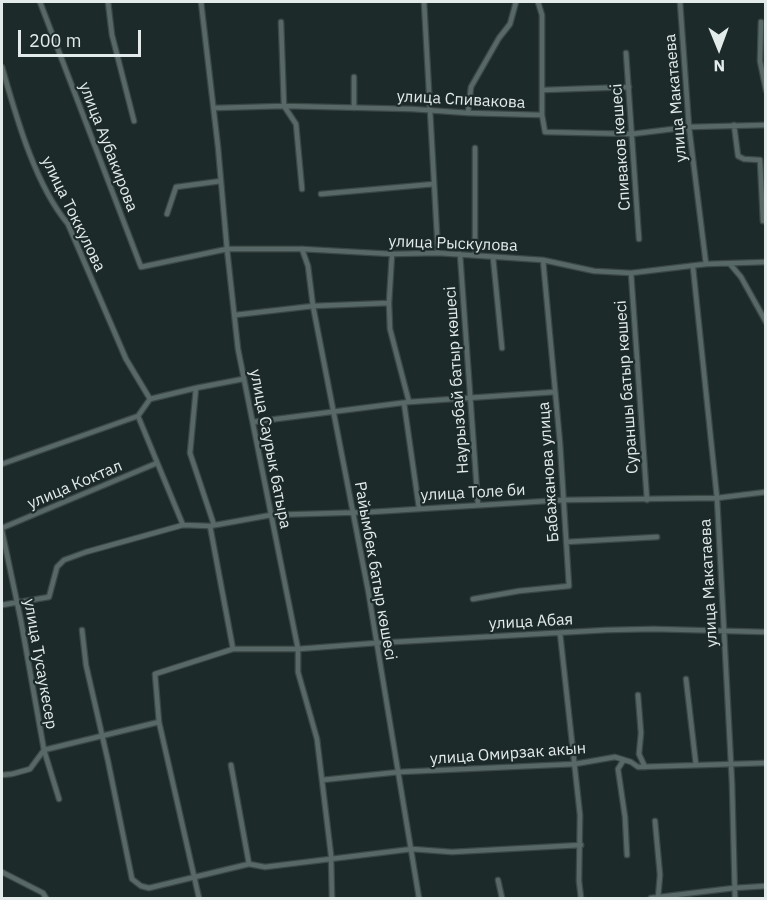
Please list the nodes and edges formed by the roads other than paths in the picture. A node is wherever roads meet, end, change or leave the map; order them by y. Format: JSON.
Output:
{"nodes":[{"id":1,"x":40,"y":2,"type":"edge"},
{"id":2,"x":108,"y":2,"type":"edge"},
{"id":3,"x":201,"y":2,"type":"edge"},
{"id":4,"x":424,"y":2,"type":"edge"},
{"id":5,"x":516,"y":2,"type":"edge"},
{"id":6,"x":538,"y":2,"type":"edge"},
{"id":7,"x":680,"y":2,"type":"edge"},
{"id":8,"x":761,"y":21,"type":"dead end"},
{"id":9,"x":281,"y":22,"type":"dead end"},
{"id":10,"x":626,"y":54,"type":"dead end"},
{"id":11,"x":2,"y":67,"type":"edge"},
{"id":12,"x":354,"y":77,"type":"dead end"},
{"id":13,"x":629,"y":87,"type":"junction"},
{"id":14,"x":543,"y":90,"type":"junction"},
{"id":15,"x":765,"y":90,"type":"edge"},
{"id":16,"x":284,"y":106,"type":"junction"},
{"id":17,"x":214,"y":108,"type":"junction"},
{"id":18,"x":354,"y":108,"type":"junction"},
{"id":19,"x":430,"y":110,"type":"junction"},
{"id":20,"x":468,"y":113,"type":"junction"},
{"id":21,"x":542,"y":115,"type":"junction"},
{"id":22,"x":134,"y":121,"type":"dead end"},
{"id":23,"x":734,"y":125,"type":"junction"},
{"id":24,"x":765,"y":125,"type":"edge"},
{"id":25,"x":689,"y":127,"type":"junction"},
{"id":26,"x":632,"y":134,"type":"junction"},
{"id":27,"x":475,"y":148,"type":"dead end"},
{"id":28,"x":222,"y":181,"type":"junction"},
{"id":29,"x":434,"y":184,"type":"junction"},
{"id":30,"x":302,"y":189,"type":"dead end"},
{"id":31,"x":321,"y":194,"type":"dead end"},
{"id":32,"x":167,"y":214,"type":"dead end"},
{"id":33,"x":763,"y":221,"type":"dead end"},
{"id":34,"x":639,"y":239,"type":"dead end"},
{"id":35,"x":227,"y":249,"type":"junction"},
{"id":36,"x":302,"y":249,"type":"junction"},
{"id":37,"x":438,"y":253,"type":"junction"},
{"id":38,"x":392,"y":254,"type":"junction"},
{"id":39,"x":460,"y":254,"type":"junction"},
{"id":40,"x":475,"y":255,"type":"junction"},
{"id":41,"x":493,"y":256,"type":"junction"},
{"id":42,"x":543,"y":260,"type":"junction"},
{"id":43,"x":765,"y":262,"type":"edge"},
{"id":44,"x":706,"y":264,"type":"junction"},
{"id":45,"x":730,"y":264,"type":"junction"},
{"id":46,"x":141,"y":267,"type":"joint"},
{"id":47,"x":693,"y":267,"type":"junction"},
{"id":48,"x":631,"y":273,"type":"junction"},
{"id":49,"x":389,"y":303,"type":"junction"},
{"id":50,"x":313,"y":306,"type":"junction"},
{"id":51,"x":235,"y":315,"type":"junction"},
{"id":52,"x":765,"y":322,"type":"edge"},
{"id":53,"x":502,"y":348,"type":"dead end"},
{"id":54,"x":243,"y":379,"type":"junction"},
{"id":55,"x":196,"y":388,"type":"junction"},
{"id":56,"x":555,"y":392,"type":"junction"},
{"id":57,"x":470,"y":398,"type":"junction"},
{"id":58,"x":150,"y":399,"type":"junction"},
{"id":59,"x":407,"y":402,"type":"junction"},
{"id":60,"x":334,"y":412,"type":"junction"},
{"id":61,"x":138,"y":416,"type":"junction"},
{"id":62,"x":253,"y":422,"type":"junction"},
{"id":63,"x":157,"y":463,"type":"junction"},
{"id":64,"x":2,"y":464,"type":"edge"},
{"id":65,"x":765,"y":492,"type":"edge"},
{"id":66,"x":717,"y":498,"type":"junction"},
{"id":67,"x":562,"y":500,"type":"junction"},
{"id":68,"x":646,"y":500,"type":"junction"},
{"id":69,"x":478,"y":505,"type":"junction"},
{"id":70,"x":419,"y":508,"type":"junction"},
{"id":71,"x":353,"y":512,"type":"junction"},
{"id":72,"x":271,"y":515,"type":"junction"},
{"id":73,"x":183,"y":525,"type":"junction"},
{"id":74,"x":212,"y":525,"type":"junction"},
{"id":75,"x":2,"y":530,"type":"edge"},
{"id":76,"x":657,"y":537,"type":"dead end"},
{"id":77,"x":566,"y":542,"type":"junction"},
{"id":78,"x":473,"y":599,"type":"dead end"},
{"id":79,"x":17,"y":602,"type":"junction"},
{"id":80,"x":2,"y":605,"type":"edge"},
{"id":81,"x":82,"y":630,"type":"dead end"},
{"id":82,"x":723,"y":631,"type":"junction"},
{"id":83,"x":765,"y":632,"type":"edge"},
{"id":84,"x":560,"y":633,"type":"junction"},
{"id":85,"x":376,"y":643,"type":"junction"},
{"id":86,"x":233,"y":649,"type":"junction"},
{"id":87,"x":298,"y":649,"type":"junction"},
{"id":88,"x":686,"y":680,"type":"dead end"},
{"id":89,"x":638,"y":695,"type":"dead end"},
{"id":90,"x":159,"y":722,"type":"junction"},
{"id":91,"x":102,"y":736,"type":"junction"},
{"id":92,"x":44,"y":750,"type":"junction"},
{"id":93,"x":623,"y":761,"type":"junction"},
{"id":94,"x":765,"y":763,"type":"edge"},
{"id":95,"x":575,"y":764,"type":"junction"},
{"id":96,"x":731,"y":764,"type":"junction"},
{"id":97,"x":231,"y":765,"type":"dead end"},
{"id":98,"x":696,"y":765,"type":"junction"},
{"id":99,"x":645,"y":766,"type":"junction"},
{"id":100,"x":399,"y":772,"type":"junction"},
{"id":101,"x":2,"y":775,"type":"edge"},
{"id":102,"x":322,"y":780,"type":"junction"},
{"id":103,"x":59,"y":799,"type":"dead end"},
{"id":104,"x":655,"y":821,"type":"dead end"},
{"id":105,"x":581,"y":845,"type":"junction"},
{"id":106,"x":412,"y":849,"type":"junction"},
{"id":107,"x":627,"y":855,"type":"dead end"},
{"id":108,"x":331,"y":858,"type":"junction"},
{"id":109,"x":249,"y":864,"type":"junction"},
{"id":110,"x":2,"y":872,"type":"edge"},
{"id":111,"x":194,"y":878,"type":"junction"},
{"id":112,"x":498,"y":880,"type":"dead end"},
{"id":113,"x":765,"y":886,"type":"edge"},
{"id":114,"x":734,"y":888,"type":"junction"},
{"id":115,"x":46,"y":898,"type":"edge"},
{"id":116,"x":199,"y":898,"type":"edge"},
{"id":117,"x":332,"y":898,"type":"edge"},
{"id":118,"x":419,"y":898,"type":"edge"},
{"id":119,"x":502,"y":898,"type":"edge"},
{"id":120,"x":581,"y":898,"type":"edge"},
{"id":121,"x":651,"y":898,"type":"edge"},
{"id":122,"x":658,"y":898,"type":"edge"},
{"id":123,"x":735,"y":898,"type":"edge"}],
"edges":[{"from":1,"to":46,"type":"street","name":"улица Аубакирова"},
{"from":2,"to":22,"type":"street"},
{"from":3,"to":17,"type":"street","name":"улица Саурык батыра"},
{"from":4,"to":19,"type":"street"},
{"from":5,"to":20,"type":"street"},
{"from":6,"to":14,"type":"street"},
{"from":7,"to":25,"type":"street","name":"улица Макатаева"},
{"from":8,"to":15,"type":"street"},
{"from":9,"to":16,"type":"street"},
{"from":10,"to":13,"type":"street","name":"Спиваков көшесі"},
{"from":11,"to":58,"type":"street","name":"улица Токкулова"},
{"from":12,"to":18,"type":"street"},
{"from":13,"to":14,"type":"street"},
{"from":13,"to":26,"type":"street","name":"Спиваков көшесі"},
{"from":14,"to":21,"type":"street"},
{"from":16,"to":17,"type":"street","name":"улица Спивакова"},
{"from":16,"to":18,"type":"street","name":"улица Спивакова"},
{"from":16,"to":30,"type":"street"},
{"from":17,"to":28,"type":"street","name":"улица Саурык батыра"},
{"from":18,"to":19,"type":"street","name":"улица Спивакова"},
{"from":19,"to":20,"type":"street","name":"улица Спивакова"},
{"from":19,"to":29,"type":"street"},
{"from":20,"to":21,"type":"street","name":"улица Спивакова"},
{"from":21,"to":26,"type":"street","name":"улица Спивакова"},
{"from":23,"to":24,"type":"street","name":"улица Спивакова"},
{"from":23,"to":25,"type":"street","name":"улица Спивакова"},
{"from":23,"to":33,"type":"street"},
{"from":25,"to":26,"type":"street","name":"улица Спивакова"},
{"from":25,"to":44,"type":"street","name":"улица Макатаева"},
{"from":26,"to":34,"type":"street","name":"Спиваков көшесі"},
{"from":27,"to":40,"type":"street"},
{"from":28,"to":32,"type":"street"},
{"from":28,"to":35,"type":"street","name":"улица Саурык батыра"},
{"from":29,"to":31,"type":"street"},
{"from":29,"to":37,"type":"street"},
{"from":35,"to":36,"type":"street","name":"улица Рыскулова"},
{"from":35,"to":46,"type":"street","name":"улица Рыскулова"},
{"from":35,"to":51,"type":"street","name":"улица Саурык батыра"},
{"from":36,"to":38,"type":"street","name":"улица Рыскулова"},
{"from":36,"to":50,"type":"street","name":"Райымбек батыр көшесі"},
{"from":37,"to":38,"type":"street","name":"улица Рыскулова"},
{"from":37,"to":39,"type":"street","name":"улица Рыскулова"},
{"from":38,"to":49,"type":"street"},
{"from":39,"to":40,"type":"street","name":"улица Рыскулова"},
{"from":39,"to":57,"type":"street","name":"Наурызбай батыр көшесі"},
{"from":40,"to":41,"type":"street","name":"улица Рыскулова"},
{"from":41,"to":42,"type":"street","name":"улица Рыскулова"},
{"from":41,"to":53,"type":"street"},
{"from":42,"to":48,"type":"street","name":"улица Рыскулова"},
{"from":42,"to":56,"type":"street","name":"Бабажанова улица"},
{"from":43,"to":45,"type":"street","name":"улица Рыскулова"},
{"from":44,"to":45,"type":"street","name":"улица Рыскулова"},
{"from":44,"to":47,"type":"street","name":"улица Рыскулова"},
{"from":45,"to":52,"type":"street"},
{"from":47,"to":48,"type":"street","name":"улица Рыскулова"},
{"from":47,"to":66,"type":"street","name":"улица Макатаева"},
{"from":48,"to":68,"type":"street","name":"Сураншы батыр көшесі"},
{"from":49,"to":50,"type":"street"},
{"from":49,"to":59,"type":"street"},
{"from":50,"to":51,"type":"street"},
{"from":50,"to":60,"type":"street","name":"Райымбек батыр көшесі"},
{"from":51,"to":54,"type":"street","name":"улица Саурык батыра"},
{"from":54,"to":55,"type":"street"},
{"from":54,"to":62,"type":"street","name":"улица Саурык батыра"},
{"from":55,"to":58,"type":"street"},
{"from":55,"to":74,"type":"street"},
{"from":56,"to":57,"type":"street"},
{"from":56,"to":67,"type":"street","name":"Бабажанова улица"},
{"from":57,"to":59,"type":"street"},
{"from":57,"to":69,"type":"street","name":"Наурызбай батыр көшесі"},
{"from":58,"to":61,"type":"street"},
{"from":59,"to":60,"type":"street"},
{"from":59,"to":70,"type":"street"},
{"from":60,"to":62,"type":"street"},
{"from":60,"to":71,"type":"street","name":"Райымбек батыр көшесі"},
{"from":61,"to":63,"type":"street"},
{"from":61,"to":64,"type":"street"},
{"from":62,"to":72,"type":"street","name":"улица Саурык батыра"},
{"from":63,"to":73,"type":"street"},
{"from":63,"to":75,"type":"street","name":"улица Коктал"},
{"from":65,"to":66,"type":"street","name":"улица Толе би"},
{"from":66,"to":68,"type":"street","name":"улица Толе би"},
{"from":66,"to":82,"type":"street","name":"улица Макатаева"},
{"from":67,"to":68,"type":"street","name":"улица Толе би"},
{"from":67,"to":69,"type":"street","name":"улица Толе би"},
{"from":67,"to":77,"type":"street","name":"Бабажанова улица"},
{"from":69,"to":70,"type":"street","name":"улица Толе би"},
{"from":70,"to":71,"type":"street","name":"улица Толе би"},
{"from":71,"to":72,"type":"street","name":"улица Толе би"},
{"from":71,"to":85,"type":"street","name":"Райымбек батыр көшесі"},
{"from":72,"to":74,"type":"street","name":"улица Толе би"},
{"from":72,"to":87,"type":"street","name":"улица Саурык батыра"},
{"from":73,"to":74,"type":"street","name":"улица Толе би"},
{"from":73,"to":79,"type":"street","name":"улица Толе би"},
{"from":74,"to":86,"type":"street"},
{"from":75,"to":79,"type":"street","name":"улица Тусаукесер"},
{"from":76,"to":77,"type":"street"},
{"from":77,"to":78,"type":"street","name":"Бабажанова улица"},
{"from":79,"to":80,"type":"street"},
{"from":79,"to":92,"type":"street","name":"улица Тусаукесер"},
{"from":81,"to":91,"type":"street"},
{"from":82,"to":83,"type":"street","name":"улица Абая"},
{"from":82,"to":84,"type":"street","name":"улица Абая"},
{"from":82,"to":96,"type":"street","name":"улица Макатаева"},
{"from":84,"to":85,"type":"street","name":"улица Абая"},
{"from":84,"to":95,"type":"street"},
{"from":85,"to":87,"type":"street","name":"улица Абая"},
{"from":85,"to":100,"type":"street","name":"Райымбек батыр көшесі"},
{"from":86,"to":87,"type":"street","name":"улица Абая"},
{"from":86,"to":90,"type":"street","name":"улица Абая"},
{"from":87,"to":102,"type":"street","name":"улица Саурык батыра"},
{"from":88,"to":98,"type":"street"},
{"from":89,"to":99,"type":"street"},
{"from":90,"to":91,"type":"street"},
{"from":90,"to":111,"type":"street"},
{"from":91,"to":92,"type":"street"},
{"from":91,"to":111,"type":"street"},
{"from":92,"to":101,"type":"street"},
{"from":92,"to":103,"type":"street","name":"улица Тусаукесер"},
{"from":93,"to":95,"type":"street","name":"улица Омирзак акын"},
{"from":93,"to":99,"type":"street","name":"улица Омирзак акын"},
{"from":93,"to":107,"type":"street"},
{"from":94,"to":96,"type":"street","name":"улица Омирзак акын"},
{"from":95,"to":100,"type":"street","name":"улица Омирзак акын"},
{"from":95,"to":105,"type":"street"},
{"from":96,"to":98,"type":"street","name":"улица Омирзак акын"},
{"from":96,"to":114,"type":"street","name":"улица Макатаева"},
{"from":97,"to":109,"type":"street"},
{"from":98,"to":99,"type":"street","name":"улица Омирзак акын"},
{"from":100,"to":102,"type":"street","name":"улица Омирзак акын"},
{"from":100,"to":106,"type":"street","name":"Райымбек батыр көшесі"},
{"from":102,"to":108,"type":"street","name":"улица Саурык батыра"},
{"from":104,"to":122,"type":"street"},
{"from":105,"to":106,"type":"street"},
{"from":105,"to":120,"type":"street"},
{"from":106,"to":108,"type":"street"},
{"from":106,"to":118,"type":"street","name":"Райымбек батыр көшесі"},
{"from":108,"to":109,"type":"street"},
{"from":108,"to":117,"type":"street","name":"улица Саурык батыра"},
{"from":109,"to":111,"type":"street"},
{"from":110,"to":115,"type":"street"},
{"from":111,"to":116,"type":"street"},
{"from":112,"to":119,"type":"street"},
{"from":113,"to":114,"type":"street"},
{"from":114,"to":122,"type":"street"},
{"from":114,"to":123,"type":"street","name":"улица Макатаева"},
{"from":121,"to":122,"type":"street"}]}
